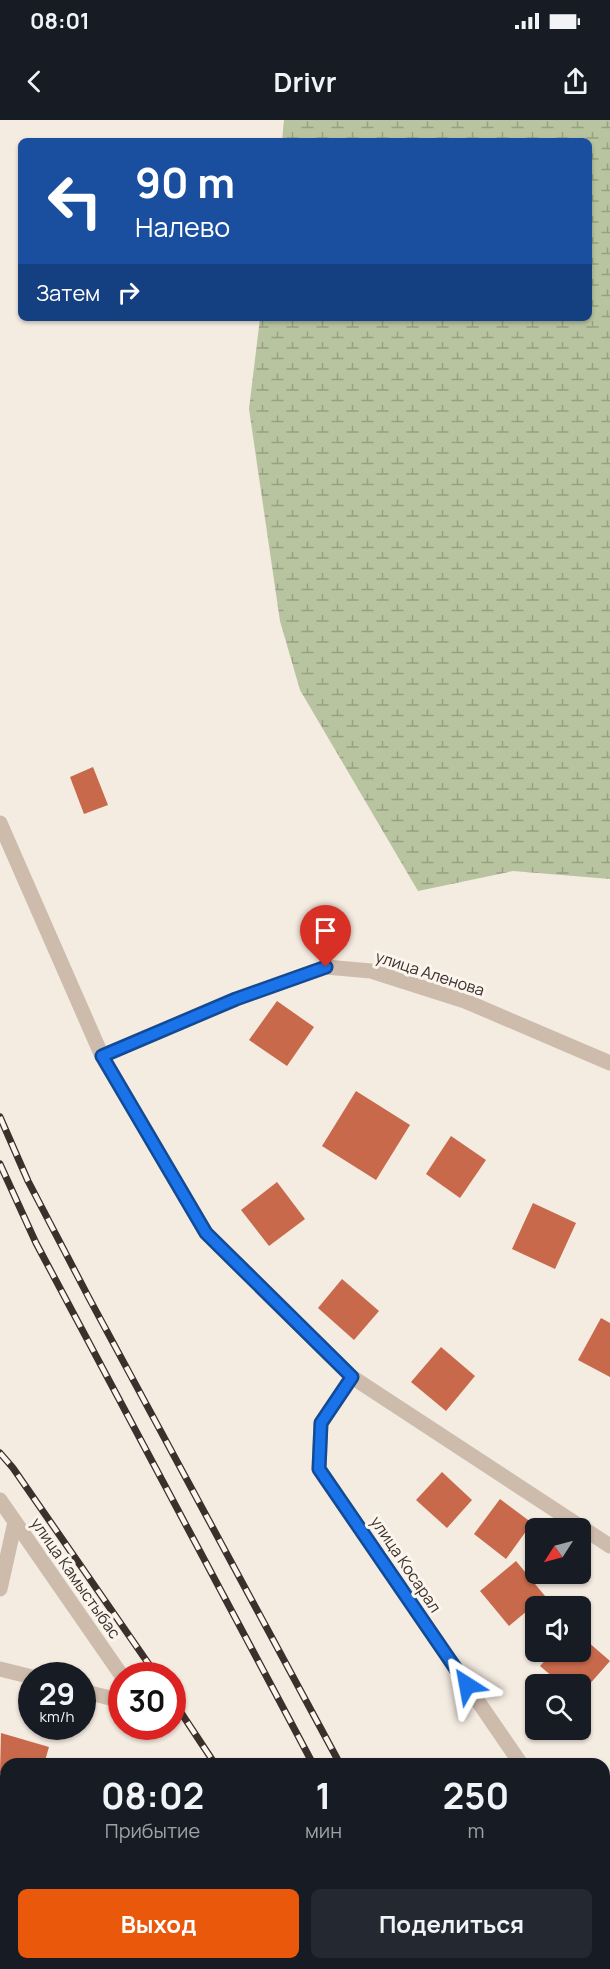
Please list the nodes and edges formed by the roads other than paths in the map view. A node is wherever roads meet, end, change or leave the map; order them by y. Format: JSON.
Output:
{"nodes":[{"id":1,"x":0,"y":823,"type":"edge"},
{"id":2,"x":102,"y":1056,"type":"junction"},
{"id":3,"x":610,"y":1063,"type":"edge"},
{"id":4,"x":352,"y":1377,"type":"junction"},
{"id":5,"x":0,"y":1500,"type":"edge"},
{"id":6,"x":15,"y":1522,"type":"junction"},
{"id":7,"x":610,"y":1546,"type":"edge"},
{"id":8,"x":0,"y":1588,"type":"edge"},
{"id":9,"x":112,"y":1662,"type":"edge"},
{"id":10,"x":0,"y":1669,"type":"edge"},
{"id":11,"x":18,"y":1674,"type":"edge"},
{"id":12,"x":517,"y":1758,"type":"edge"}],
"edges":[{"from":1,"to":2,"type":"street"},
{"from":2,"to":3,"type":"street","name":"улица Аленова"},
{"from":2,"to":4,"type":"street"},
{"from":4,"to":7,"type":"street"},
{"from":4,"to":12,"type":"street","name":"улица Косарал"},
{"from":5,"to":6,"type":"street","name":"улица Камыстыбас"},
{"from":6,"to":8,"type":"street"},
{"from":6,"to":9,"type":"street","name":"улица Камыстыбас"},
{"from":10,"to":11,"type":"street"}]}
